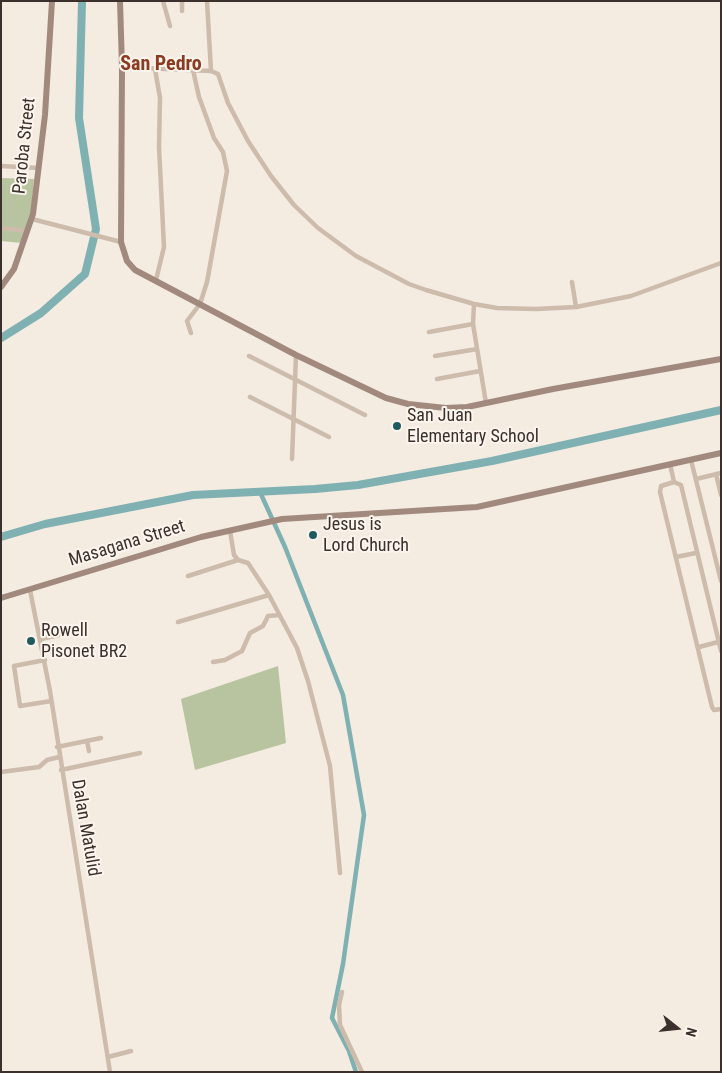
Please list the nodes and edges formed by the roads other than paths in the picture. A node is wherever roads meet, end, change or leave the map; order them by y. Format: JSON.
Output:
{"nodes":[{"id":1,"x":52,"y":1,"type":"edge"},
{"id":2,"x":120,"y":1,"type":"edge"},
{"id":3,"x":163,"y":1,"type":"edge"},
{"id":4,"x":182,"y":1,"type":"edge"},
{"id":5,"x":207,"y":1,"type":"edge"},
{"id":6,"x":182,"y":11,"type":"dead end"},
{"id":7,"x":170,"y":26,"type":"dead end"},
{"id":8,"x":122,"y":67,"type":"junction"},
{"id":9,"x":155,"y":69,"type":"junction"},
{"id":10,"x":193,"y":70,"type":"junction"},
{"id":11,"x":211,"y":71,"type":"junction"},
{"id":12,"x":1,"y":166,"type":"edge"},
{"id":13,"x":39,"y":168,"type":"junction"},
{"id":14,"x":32,"y":219,"type":"junction"},
{"id":15,"x":1,"y":228,"type":"edge"},
{"id":16,"x":28,"y":231,"type":"junction"},
{"id":17,"x":121,"y":242,"type":"junction"},
{"id":18,"x":721,"y":263,"type":"edge"},
{"id":19,"x":156,"y":280,"type":"junction"},
{"id":20,"x":572,"y":282,"type":"dead end"},
{"id":21,"x":1,"y":287,"type":"edge"},
{"id":22,"x":200,"y":304,"type":"junction"},
{"id":23,"x":474,"y":304,"type":"junction"},
{"id":24,"x":576,"y":307,"type":"junction"},
{"id":25,"x":473,"y":324,"type":"junction"},
{"id":26,"x":428,"y":332,"type":"dead end"},
{"id":27,"x":191,"y":334,"type":"dead end"},
{"id":28,"x":477,"y":350,"type":"junction"},
{"id":29,"x":296,"y":355,"type":"junction"},
{"id":30,"x":249,"y":356,"type":"dead end"},
{"id":31,"x":435,"y":356,"type":"dead end"},
{"id":32,"x":721,"y":359,"type":"edge"},
{"id":33,"x":480,"y":371,"type":"junction"},
{"id":34,"x":294,"y":378,"type":"junction"},
{"id":35,"x":438,"y":379,"type":"dead end"},
{"id":36,"x":250,"y":398,"type":"dead end"},
{"id":37,"x":486,"y":403,"type":"junction"},
{"id":38,"x":365,"y":415,"type":"dead end"},
{"id":39,"x":293,"y":419,"type":"junction"},
{"id":40,"x":329,"y":437,"type":"dead end"},
{"id":41,"x":721,"y":453,"type":"edge"},
{"id":42,"x":292,"y":459,"type":"dead end"},
{"id":43,"x":691,"y":460,"type":"junction"},
{"id":44,"x":670,"y":464,"type":"junction"},
{"id":45,"x":718,"y":474,"type":"edge"},
{"id":46,"x":696,"y":479,"type":"junction"},
{"id":47,"x":674,"y":482,"type":"junction"},
{"id":48,"x":720,"y":492,"type":"edge"},
{"id":49,"x":230,"y":531,"type":"junction"},
{"id":50,"x":696,"y":553,"type":"junction"},
{"id":51,"x":676,"y":557,"type":"junction"},
{"id":52,"x":238,"y":560,"type":"junction"},
{"id":53,"x":188,"y":576,"type":"dead end"},
{"id":54,"x":721,"y":581,"type":"edge"},
{"id":55,"x":30,"y":590,"type":"junction"},
{"id":56,"x":269,"y":596,"type":"junction"},
{"id":57,"x":1,"y":598,"type":"edge"},
{"id":58,"x":279,"y":615,"type":"junction"},
{"id":59,"x":178,"y":622,"type":"dead end"},
{"id":60,"x":82,"y":630,"type":"dead end"},
{"id":61,"x":41,"y":639,"type":"junction"},
{"id":62,"x":718,"y":642,"type":"junction"},
{"id":63,"x":699,"y":647,"type":"junction"},
{"id":64,"x":721,"y":651,"type":"edge"},
{"id":65,"x":45,"y":660,"type":"junction"},
{"id":66,"x":213,"y":662,"type":"dead end"},
{"id":67,"x":51,"y":701,"type":"junction"},
{"id":68,"x":721,"y":709,"type":"edge"},
{"id":69,"x":101,"y":738,"type":"dead end"},
{"id":70,"x":88,"y":741,"type":"junction"},
{"id":71,"x":57,"y":747,"type":"junction"},
{"id":72,"x":88,"y":750,"type":"dead end"},
{"id":73,"x":140,"y":753,"type":"dead end"},
{"id":74,"x":59,"y":757,"type":"junction"},
{"id":75,"x":61,"y":770,"type":"junction"},
{"id":76,"x":1,"y":772,"type":"edge"},
{"id":77,"x":340,"y":873,"type":"dead end"},
{"id":78,"x":342,"y":992,"type":"dead end"},
{"id":79,"x":131,"y":1051,"type":"dead end"},
{"id":80,"x":108,"y":1057,"type":"junction"},
{"id":81,"x":110,"y":1072,"type":"edge"},
{"id":82,"x":362,"y":1072,"type":"edge"}],
"edges":[{"from":1,"to":13,"type":"street","name":"Paroba Street"},
{"from":2,"to":8,"type":"street"},
{"from":3,"to":7,"type":"street"},
{"from":4,"to":6,"type":"street"},
{"from":5,"to":11,"type":"street"},
{"from":8,"to":9,"type":"street"},
{"from":8,"to":17,"type":"street"},
{"from":9,"to":10,"type":"street"},
{"from":9,"to":19,"type":"street"},
{"from":10,"to":11,"type":"street"},
{"from":10,"to":22,"type":"street"},
{"from":11,"to":23,"type":"street"},
{"from":12,"to":13,"type":"street"},
{"from":13,"to":14,"type":"street","name":"Paroba Street"},
{"from":14,"to":16,"type":"street","name":"Paroba Street"},
{"from":14,"to":17,"type":"street"},
{"from":15,"to":16,"type":"street"},
{"from":16,"to":21,"type":"street","name":"Paroba Street"},
{"from":17,"to":19,"type":"street"},
{"from":18,"to":24,"type":"street"},
{"from":19,"to":22,"type":"street"},
{"from":20,"to":24,"type":"street"},
{"from":22,"to":27,"type":"street"},
{"from":22,"to":29,"type":"street"},
{"from":23,"to":24,"type":"street"},
{"from":23,"to":25,"type":"street"},
{"from":25,"to":26,"type":"street"},
{"from":25,"to":28,"type":"street"},
{"from":28,"to":31,"type":"street"},
{"from":28,"to":33,"type":"street"},
{"from":29,"to":34,"type":"street"},
{"from":29,"to":37,"type":"street"},
{"from":30,"to":34,"type":"street"},
{"from":32,"to":37,"type":"street"},
{"from":33,"to":35,"type":"street"},
{"from":33,"to":37,"type":"street"},
{"from":34,"to":38,"type":"street"},
{"from":34,"to":39,"type":"street"},
{"from":36,"to":39,"type":"street"},
{"from":39,"to":40,"type":"street"},
{"from":39,"to":42,"type":"street"},
{"from":41,"to":43,"type":"street","name":"Masagana Street"},
{"from":43,"to":44,"type":"street","name":"Masagana Street"},
{"from":43,"to":46,"type":"street"},
{"from":44,"to":47,"type":"street"},
{"from":44,"to":49,"type":"street","name":"Masagana Street"},
{"from":45,"to":46,"type":"street"},
{"from":45,"to":48,"type":"street"},
{"from":46,"to":54,"type":"street"},
{"from":47,"to":50,"type":"street"},
{"from":47,"to":51,"type":"street"},
{"from":49,"to":52,"type":"street"},
{"from":49,"to":55,"type":"street","name":"Masagana Street"},
{"from":50,"to":51,"type":"street"},
{"from":50,"to":62,"type":"street"},
{"from":51,"to":63,"type":"street"},
{"from":52,"to":53,"type":"street"},
{"from":52,"to":56,"type":"street"},
{"from":55,"to":57,"type":"street","name":"Masagana Street"},
{"from":55,"to":61,"type":"street","name":"Dalan Matulid"},
{"from":56,"to":58,"type":"street"},
{"from":56,"to":59,"type":"street"},
{"from":58,"to":66,"type":"street"},
{"from":58,"to":77,"type":"street"},
{"from":60,"to":61,"type":"street"},
{"from":61,"to":65,"type":"street","name":"Dalan Matulid"},
{"from":62,"to":63,"type":"street"},
{"from":62,"to":64,"type":"street"},
{"from":63,"to":68,"type":"street"},
{"from":65,"to":67,"type":"street","name":"Dalan Matulid"},
{"from":65,"to":67,"type":"street"},
{"from":67,"to":71,"type":"street","name":"Dalan Matulid"},
{"from":69,"to":70,"type":"street"},
{"from":70,"to":71,"type":"street"},
{"from":70,"to":72,"type":"street"},
{"from":71,"to":74,"type":"street","name":"Dalan Matulid"},
{"from":73,"to":75,"type":"street"},
{"from":74,"to":75,"type":"street","name":"Dalan Matulid"},
{"from":74,"to":76,"type":"street"},
{"from":75,"to":80,"type":"street","name":"Dalan Matulid"},
{"from":78,"to":82,"type":"street"},
{"from":79,"to":80,"type":"street"},
{"from":80,"to":81,"type":"street","name":"Dalan Matulid"}]}
